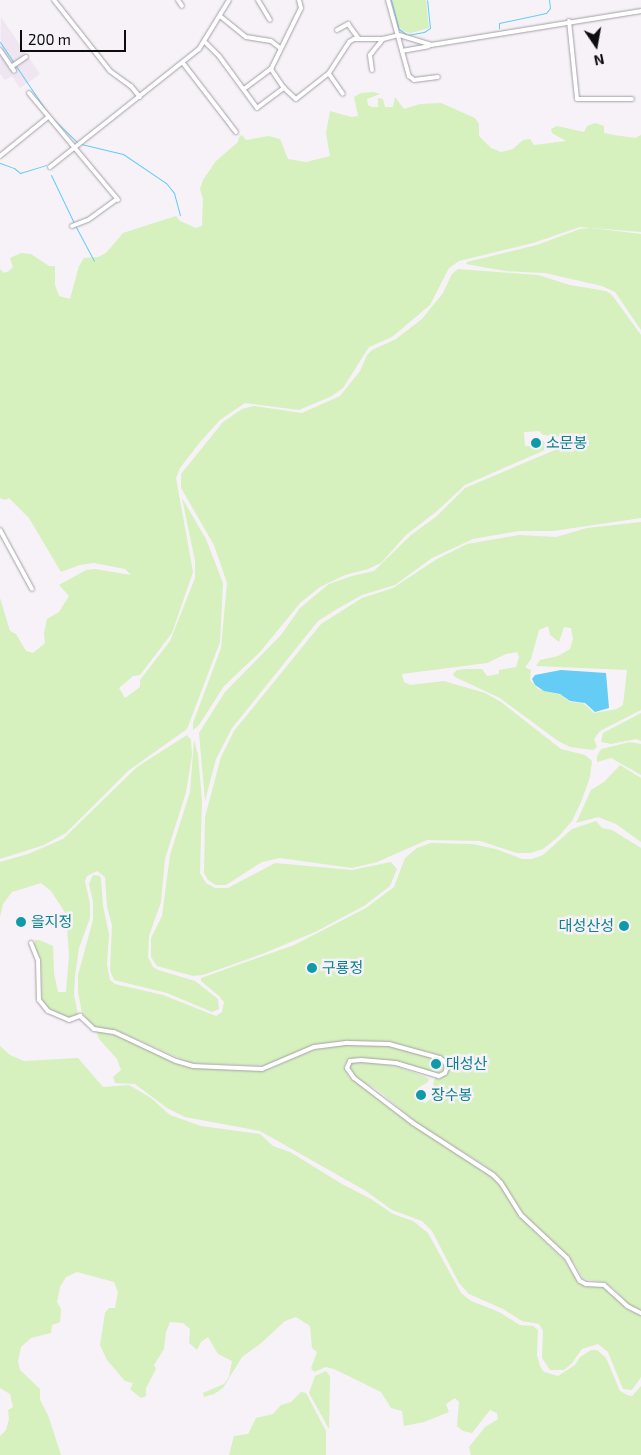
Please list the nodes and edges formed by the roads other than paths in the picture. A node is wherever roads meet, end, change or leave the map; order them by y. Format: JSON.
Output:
{"nodes":[{"id":1,"x":54,"y":0,"type":"edge"},
{"id":2,"x":178,"y":0,"type":"edge"},
{"id":3,"x":229,"y":0,"type":"edge"},
{"id":4,"x":258,"y":0,"type":"edge"},
{"id":5,"x":299,"y":0,"type":"edge"},
{"id":6,"x":388,"y":0,"type":"edge"},
{"id":7,"x":182,"y":6,"type":"dead end"},
{"id":8,"x":641,"y":11,"type":"edge"},
{"id":9,"x":220,"y":16,"type":"junction"},
{"id":10,"x":270,"y":20,"type":"dead end"},
{"id":11,"x":569,"y":21,"type":"junction"},
{"id":12,"x":337,"y":30,"type":"dead end"},
{"id":13,"x":399,"y":35,"type":"junction"},
{"id":14,"x":358,"y":38,"type":"junction"},
{"id":15,"x":383,"y":39,"type":"junction"},
{"id":16,"x":205,"y":42,"type":"junction"},
{"id":17,"x":431,"y":45,"type":"junction"},
{"id":18,"x":280,"y":48,"type":"junction"},
{"id":19,"x":0,"y":50,"type":"edge"},
{"id":20,"x":402,"y":51,"type":"junction"},
{"id":21,"x":26,"y":57,"type":"dead end"},
{"id":22,"x":183,"y":63,"type":"junction"},
{"id":23,"x":271,"y":69,"type":"junction"},
{"id":24,"x":372,"y":70,"type":"dead end"},
{"id":25,"x":328,"y":74,"type":"junction"},
{"id":26,"x":438,"y":77,"type":"dead end"},
{"id":27,"x":284,"y":88,"type":"junction"},
{"id":28,"x":244,"y":89,"type":"junction"},
{"id":29,"x":29,"y":93,"type":"dead end"},
{"id":30,"x":343,"y":94,"type":"dead end"},
{"id":31,"x":140,"y":97,"type":"junction"},
{"id":32,"x":632,"y":99,"type":"dead end"},
{"id":33,"x":47,"y":118,"type":"junction"},
{"id":34,"x":236,"y":132,"type":"dead end"},
{"id":35,"x":73,"y":147,"type":"junction"},
{"id":36,"x":0,"y":156,"type":"edge"},
{"id":37,"x":50,"y":167,"type":"dead end"},
{"id":38,"x":72,"y":226,"type":"dead end"},
{"id":39,"x":0,"y":530,"type":"edge"},
{"id":40,"x":32,"y":589,"type":"dead end"},
{"id":41,"x":31,"y":943,"type":"dead end"},
{"id":42,"x":641,"y":1313,"type":"edge"}],
"edges":[{"from":1,"to":31,"type":"street"},
{"from":2,"to":7,"type":"street"},
{"from":3,"to":9,"type":"street"},
{"from":4,"to":10,"type":"street"},
{"from":5,"to":18,"type":"street"},
{"from":6,"to":13,"type":"street"},
{"from":8,"to":11,"type":"street"},
{"from":9,"to":16,"type":"street"},
{"from":9,"to":18,"type":"street"},
{"from":11,"to":17,"type":"street"},
{"from":11,"to":32,"type":"street"},
{"from":12,"to":14,"type":"street"},
{"from":13,"to":15,"type":"street"},
{"from":13,"to":17,"type":"street"},
{"from":13,"to":20,"type":"street"},
{"from":14,"to":15,"type":"street"},
{"from":14,"to":25,"type":"street"},
{"from":15,"to":24,"type":"street"},
{"from":16,"to":22,"type":"street"},
{"from":16,"to":28,"type":"street"},
{"from":17,"to":20,"type":"street"},
{"from":18,"to":23,"type":"street"},
{"from":19,"to":21,"type":"street"},
{"from":20,"to":26,"type":"street"},
{"from":22,"to":31,"type":"street"},
{"from":22,"to":34,"type":"street"},
{"from":23,"to":27,"type":"street"},
{"from":23,"to":28,"type":"street"},
{"from":25,"to":27,"type":"street"},
{"from":25,"to":30,"type":"street"},
{"from":27,"to":28,"type":"street"},
{"from":29,"to":33,"type":"street"},
{"from":31,"to":35,"type":"street"},
{"from":33,"to":35,"type":"street"},
{"from":33,"to":36,"type":"street"},
{"from":35,"to":37,"type":"street"},
{"from":35,"to":38,"type":"street"},
{"from":39,"to":40,"type":"street"},
{"from":41,"to":42,"type":"street"}]}
